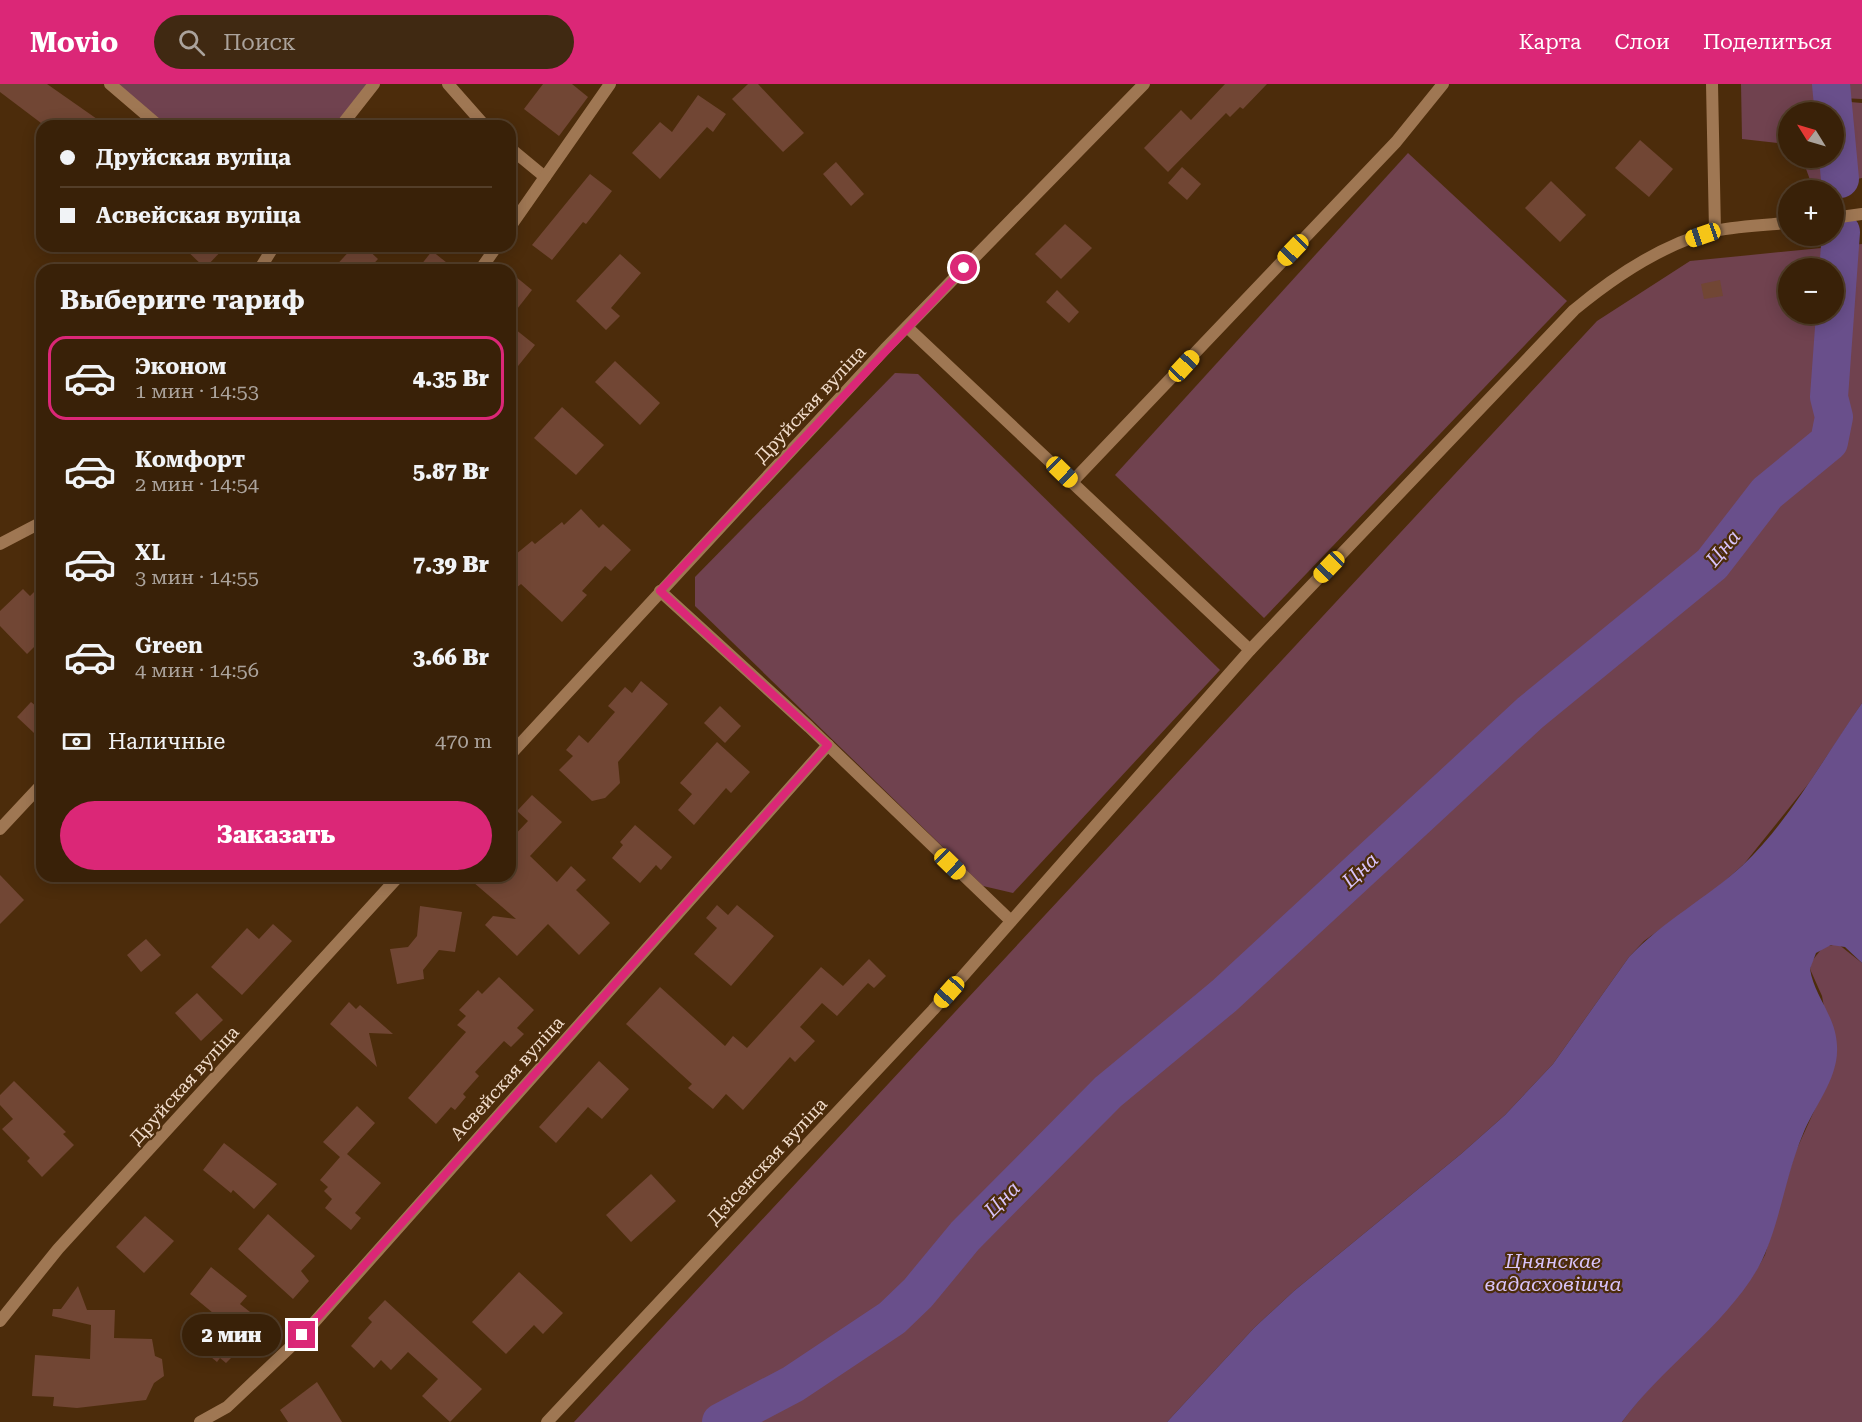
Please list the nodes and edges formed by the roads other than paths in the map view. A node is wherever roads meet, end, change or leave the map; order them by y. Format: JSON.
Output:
{"nodes":[{"id":1,"x":110,"y":84,"type":"edge"},
{"id":2,"x":374,"y":84,"type":"edge"},
{"id":3,"x":448,"y":84,"type":"edge"},
{"id":4,"x":610,"y":84,"type":"edge"},
{"id":5,"x":1144,"y":84,"type":"edge"},
{"id":6,"x":1443,"y":84,"type":"edge"},
{"id":7,"x":1712,"y":84,"type":"edge"},
{"id":8,"x":152,"y":120,"type":"edge"},
{"id":9,"x":346,"y":120,"type":"edge"},
{"id":10,"x":480,"y":120,"type":"edge"},
{"id":11,"x":516,"y":153,"type":"edge"},
{"id":12,"x":545,"y":177,"type":"junction"},
{"id":13,"x":1862,"y":214,"type":"edge"},
{"id":14,"x":1844,"y":216,"type":"edge"},
{"id":15,"x":516,"y":218,"type":"edge"},
{"id":16,"x":1778,"y":224,"type":"edge"},
{"id":17,"x":1715,"y":231,"type":"junction"},
{"id":18,"x":907,"y":327,"type":"junction"},
{"id":19,"x":1072,"y":482,"type":"junction"},
{"id":20,"x":36,"y":525,"type":"edge"},
{"id":21,"x":0,"y":544,"type":"edge"},
{"id":22,"x":660,"y":591,"type":"junction"},
{"id":23,"x":1250,"y":650,"type":"junction"},
{"id":24,"x":828,"y":745,"type":"junction"},
{"id":25,"x":516,"y":748,"type":"edge"},
{"id":26,"x":36,"y":790,"type":"edge"},
{"id":27,"x":0,"y":829,"type":"edge"},
{"id":28,"x":394,"y":882,"type":"edge"},
{"id":29,"x":1011,"y":921,"type":"junction"},
{"id":30,"x":0,"y":1322,"type":"edge"},
{"id":31,"x":200,"y":1422,"type":"edge"},
{"id":32,"x":548,"y":1422,"type":"edge"}],
"edges":[{"from":1,"to":8,"type":"street"},
{"from":2,"to":9,"type":"street"},
{"from":3,"to":10,"type":"street"},
{"from":4,"to":12,"type":"street"},
{"from":5,"to":18,"type":"street","name":"Друйская вуліца"},
{"from":6,"to":19,"type":"street"},
{"from":7,"to":17,"type":"street"},
{"from":11,"to":12,"type":"street"},
{"from":12,"to":15,"type":"street"},
{"from":13,"to":14,"type":"street"},
{"from":16,"to":17,"type":"street","name":"Дзісенская вуліца"},
{"from":17,"to":23,"type":"street","name":"Дзісенская вуліца"},
{"from":18,"to":19,"type":"street"},
{"from":18,"to":22,"type":"street","name":"Друйская вуліца"},
{"from":19,"to":23,"type":"street"},
{"from":20,"to":21,"type":"street"},
{"from":22,"to":24,"type":"street"},
{"from":22,"to":25,"type":"street","name":"Друйская вуліца"},
{"from":23,"to":29,"type":"street","name":"Дзісенская вуліца"},
{"from":24,"to":29,"type":"street"},
{"from":24,"to":31,"type":"street","name":"Асвейская вуліца"},
{"from":26,"to":27,"type":"street"},
{"from":28,"to":30,"type":"street","name":"Друйская вуліца"},
{"from":29,"to":32,"type":"street","name":"Дзісенская вуліца"}]}
